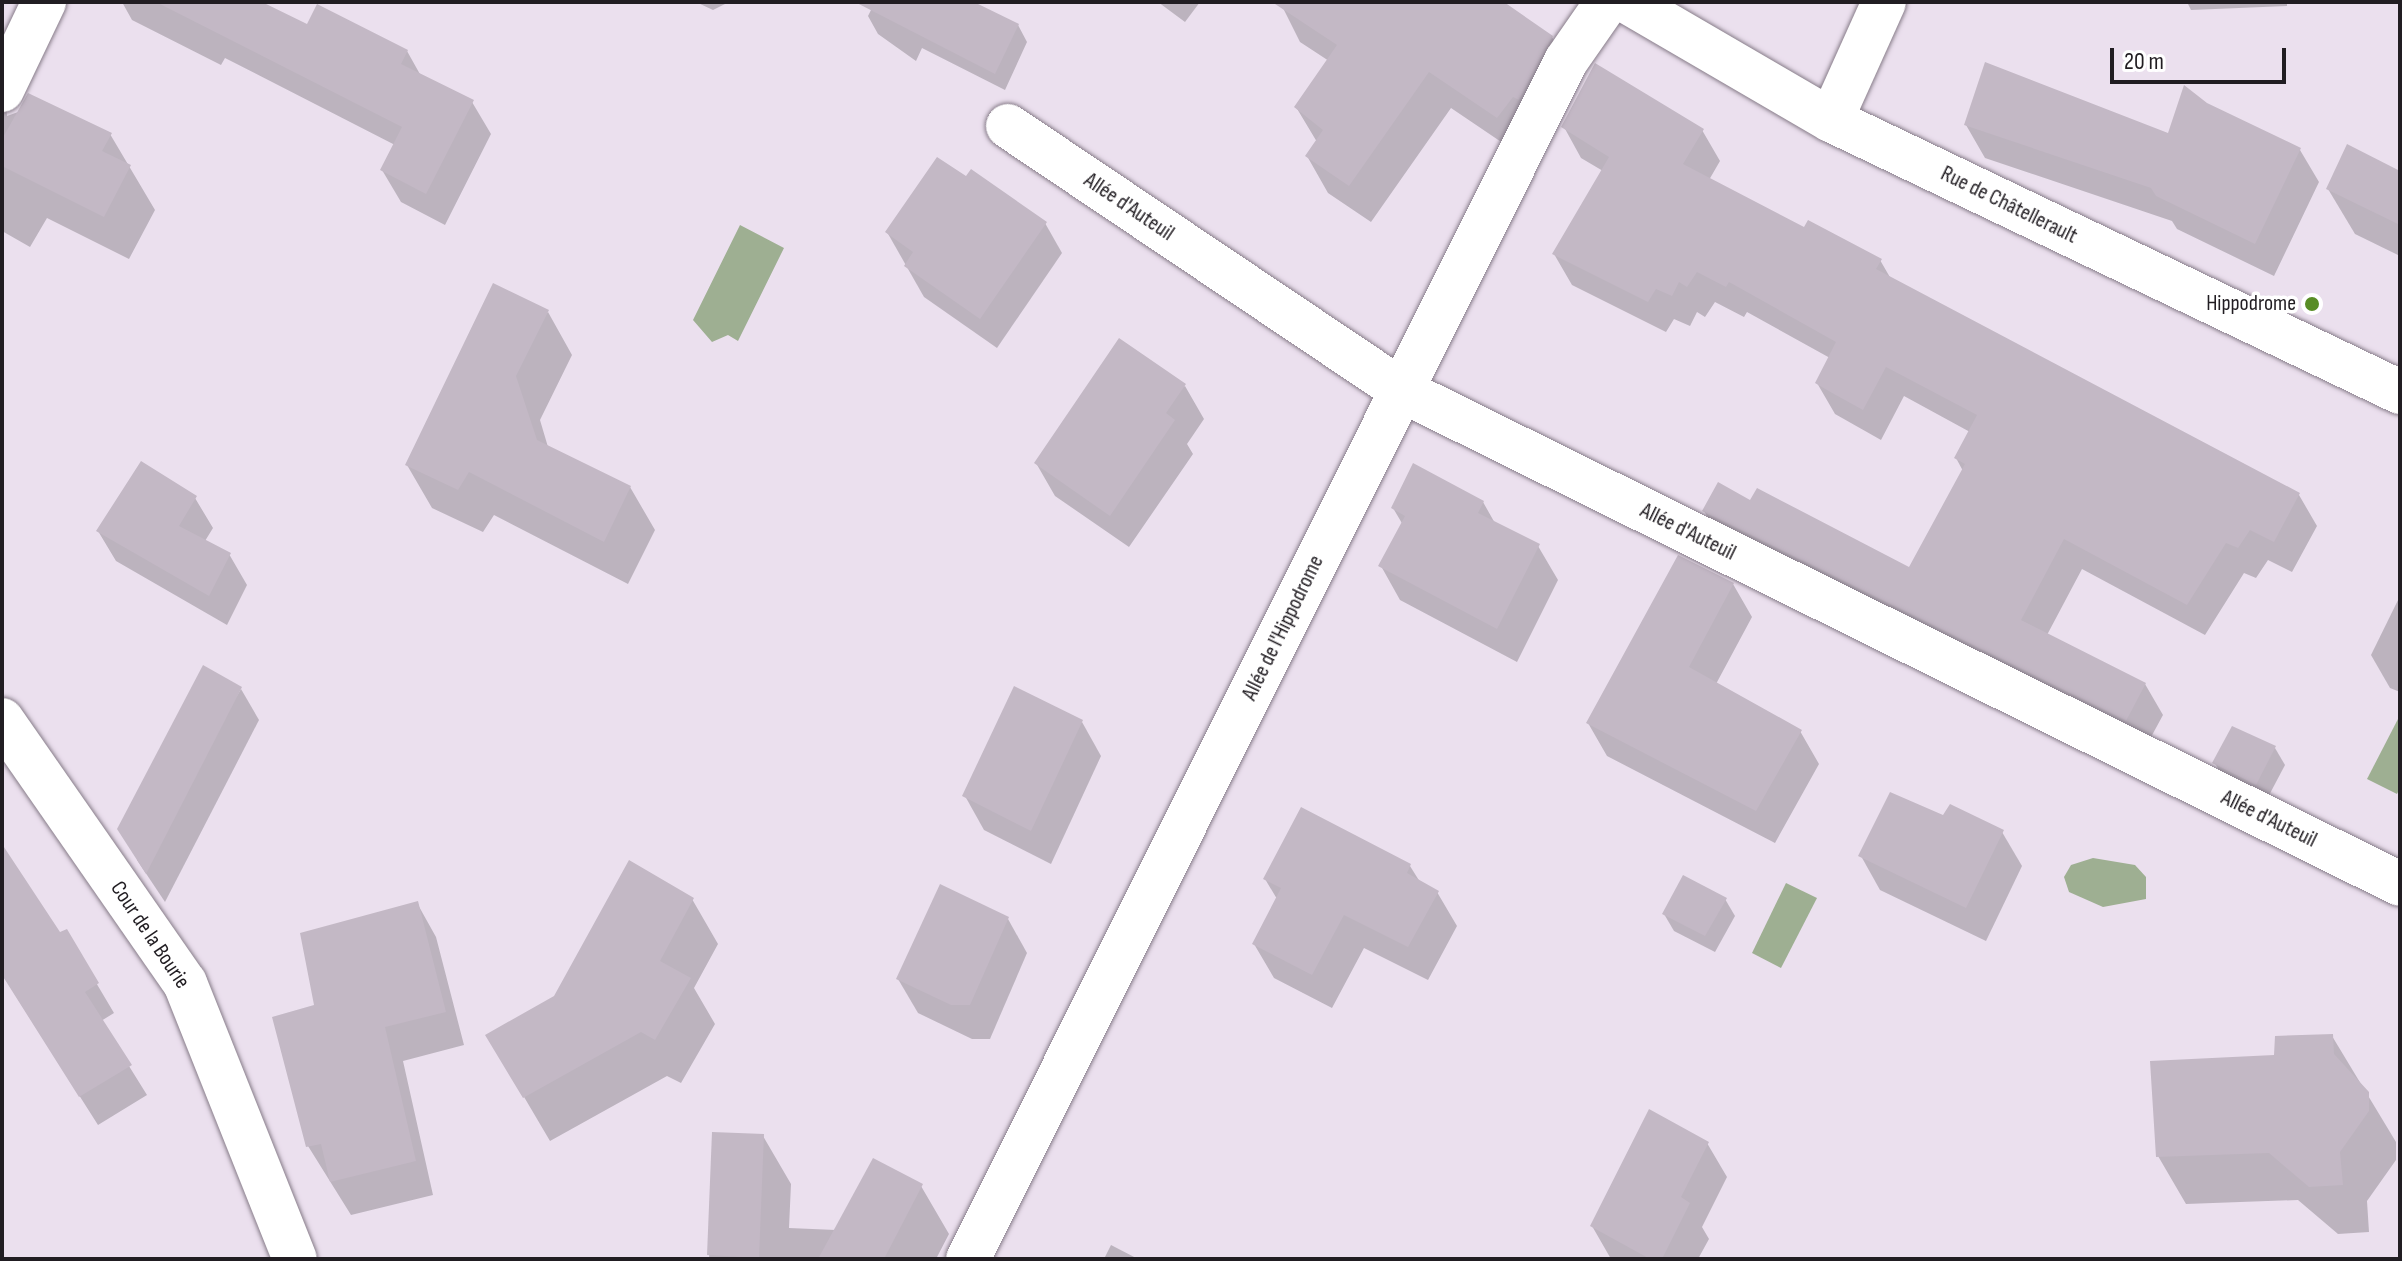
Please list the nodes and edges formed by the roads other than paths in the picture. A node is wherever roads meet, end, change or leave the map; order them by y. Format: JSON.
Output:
{"nodes":[{"id":1,"x":44,"y":2,"type":"edge"},
{"id":2,"x":1607,"y":2,"type":"edge"},
{"id":3,"x":1628,"y":2,"type":"edge"},
{"id":4,"x":1884,"y":2,"type":"edge"},
{"id":5,"x":2,"y":90,"type":"edge"},
{"id":6,"x":1831,"y":120,"type":"junction"},
{"id":7,"x":1008,"y":126,"type":"dead end"},
{"id":8,"x":1401,"y":390,"type":"junction"},
{"id":9,"x":2400,"y":392,"type":"edge"},
{"id":10,"x":2,"y":720,"type":"edge"},
{"id":11,"x":2400,"y":884,"type":"edge"},
{"id":12,"x":295,"y":1259,"type":"edge"},
{"id":13,"x":968,"y":1259,"type":"edge"}],
"edges":[{"from":1,"to":5,"type":"street"},
{"from":2,"to":8,"type":"street","name":"Allée de l'Hippodrome"},
{"from":3,"to":6,"type":"street","name":"Rue de Châtellerault"},
{"from":4,"to":6,"type":"street"},
{"from":6,"to":9,"type":"street","name":"Rue de Châtellerault"},
{"from":7,"to":8,"type":"street","name":"Allée d'Auteuil"},
{"from":8,"to":11,"type":"street","name":"Allée d'Auteuil"},
{"from":8,"to":13,"type":"street","name":"Allée de l'Hippodrome"},
{"from":10,"to":12,"type":"street","name":"Cour de la Bourie"}]}
